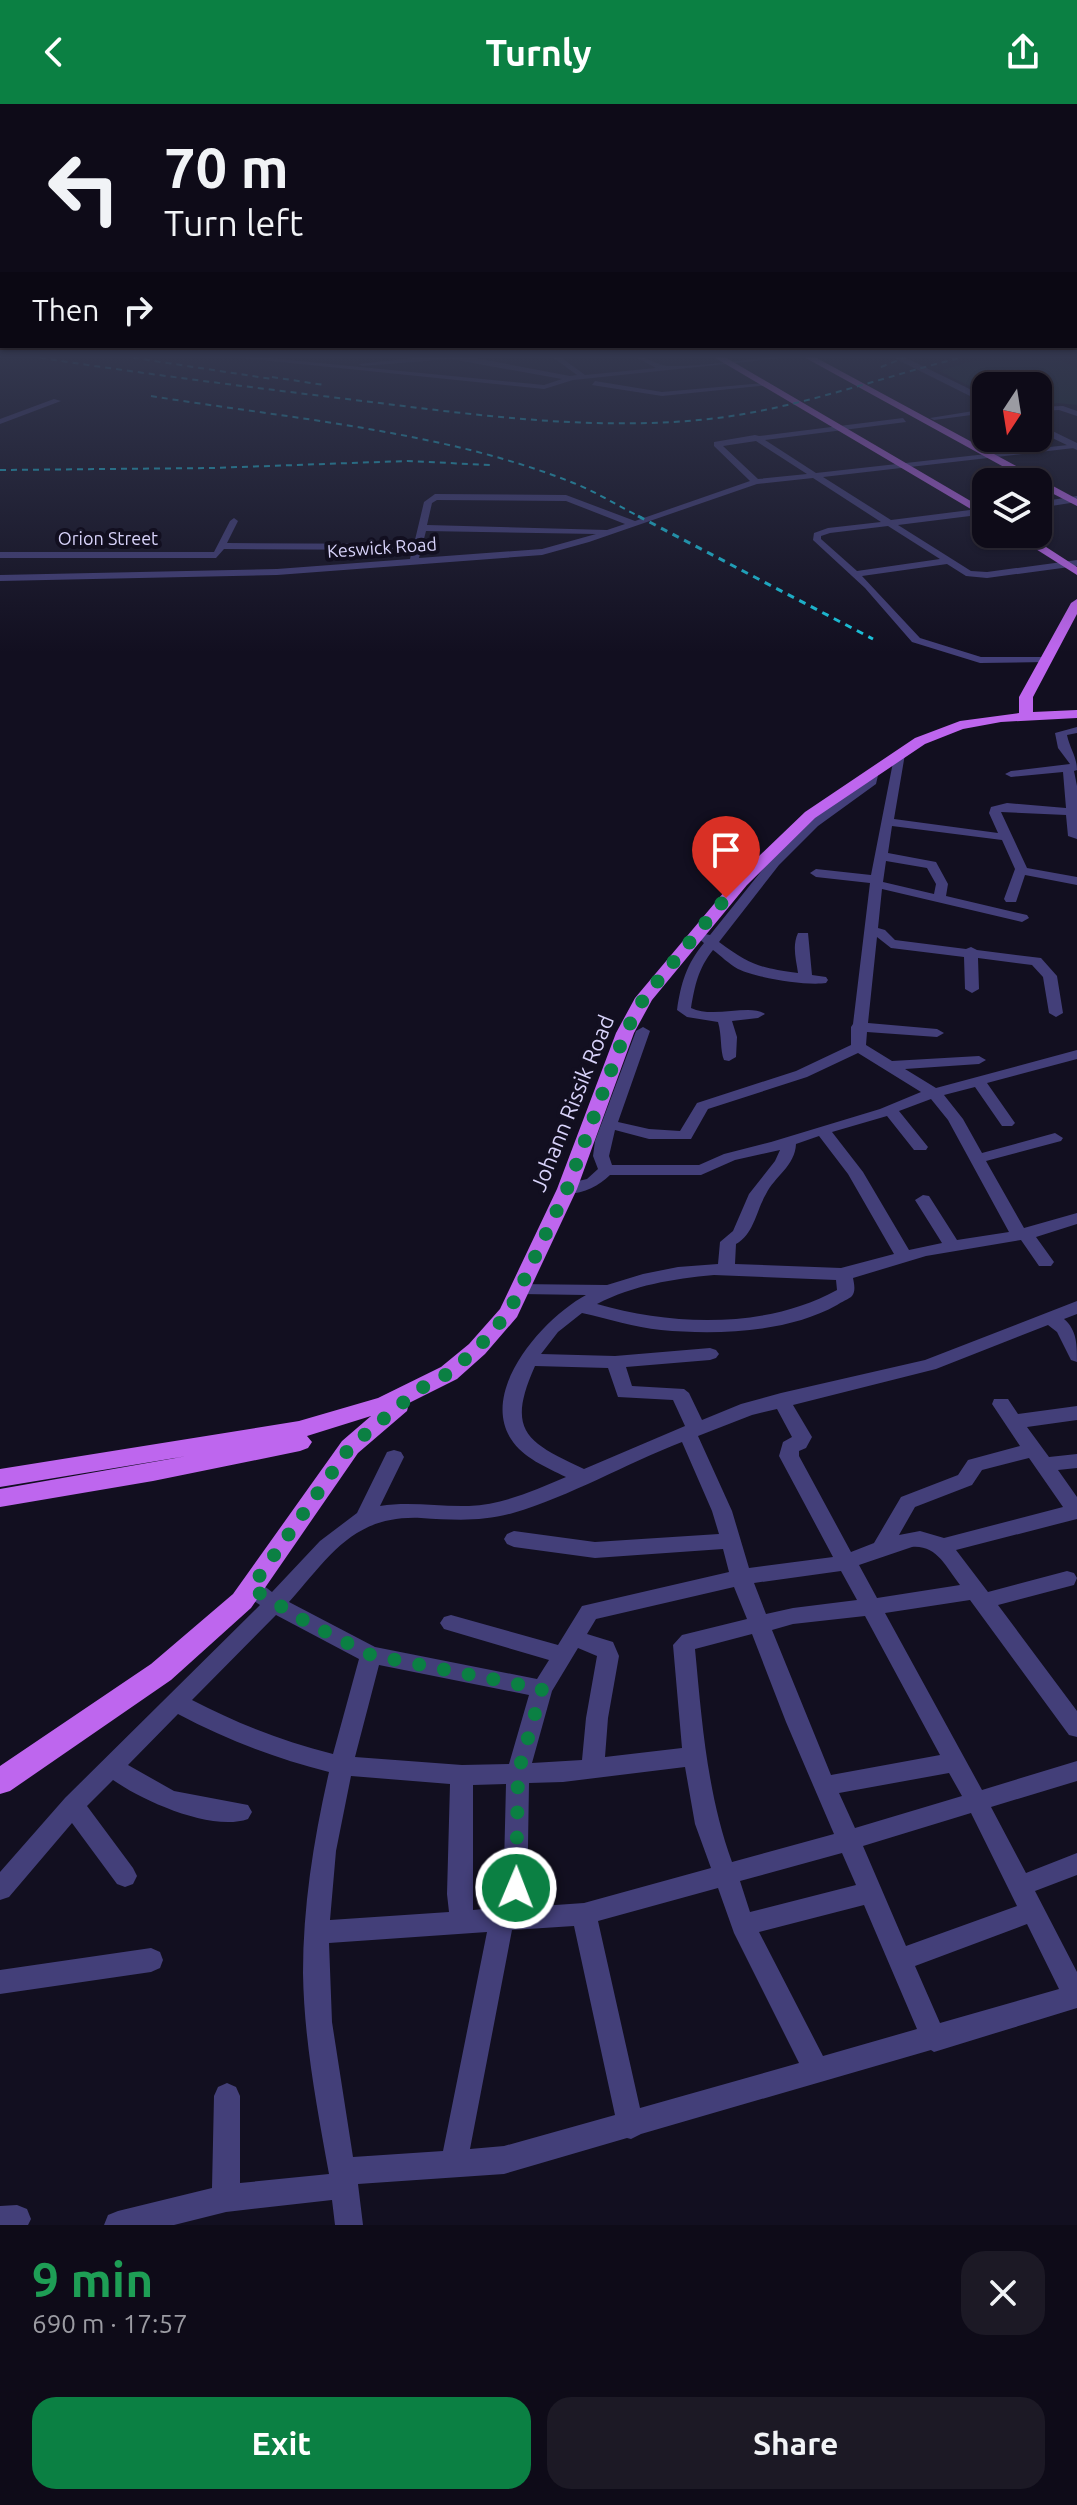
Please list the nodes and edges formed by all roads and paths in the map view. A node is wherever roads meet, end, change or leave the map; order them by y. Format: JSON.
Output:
{"nodes":[{"id":1,"x":728,"y":455,"type":"edge"},
{"id":2,"x":782,"y":455,"type":"edge"},
{"id":3,"x":882,"y":455,"type":"edge"},
{"id":4,"x":989,"y":455,"type":"joint"},
{"id":5,"x":900,"y":466,"type":"junction"},
{"id":6,"x":813,"y":475,"type":"junction"},
{"id":7,"x":756,"y":482,"type":"junction"},
{"id":8,"x":1075,"y":501,"type":"edge"},
{"id":9,"x":1052,"y":503,"type":"edge"},
{"id":10,"x":972,"y":506,"type":"edge"},
{"id":11,"x":972,"y":514,"type":"edge"},
{"id":12,"x":234,"y":521,"type":"dead end"},
{"id":13,"x":637,"y":523,"type":"junction"},
{"id":14,"x":889,"y":523,"type":"junction"},
{"id":15,"x":423,"y":528,"type":"junction"},
{"id":16,"x":613,"y":531,"type":"junction"},
{"id":17,"x":419,"y":547,"type":"junction"},
{"id":18,"x":1042,"y":548,"type":"edge"},
{"id":19,"x":218,"y":551,"type":"junction"},
{"id":20,"x":0,"y":555,"type":"edge"},
{"id":21,"x":949,"y":561,"type":"junction"},
{"id":22,"x":414,"y":562,"type":"junction"},
{"id":23,"x":1074,"y":566,"type":"edge"},
{"id":24,"x":206,"y":574,"type":"junction"},
{"id":25,"x":856,"y":574,"type":"junction"},
{"id":26,"x":0,"y":578,"type":"edge"},
{"id":27,"x":1077,"y":603,"type":"edge"},
{"id":28,"x":1044,"y":660,"type":"junction"},
{"id":29,"x":1032,"y":687,"type":"junction"},
{"id":30,"x":1044,"y":714,"type":"junction"},
{"id":31,"x":1077,"y":714,"type":"edge"},
{"id":32,"x":1026,"y":715,"type":"junction"},
{"id":33,"x":960,"y":725,"type":"junction"},
{"id":34,"x":1077,"y":730,"type":"edge"},
{"id":35,"x":899,"y":754,"type":"junction"},
{"id":36,"x":1074,"y":767,"type":"edge"},
{"id":37,"x":1011,"y":774,"type":"dead end"},
{"id":38,"x":1071,"y":812,"type":"junction"},
{"id":39,"x":888,"y":822,"type":"junction"},
{"id":40,"x":1074,"y":836,"type":"dead end"},
{"id":41,"x":1004,"y":837,"type":"junction"},
{"id":42,"x":881,"y":856,"type":"junction"},
{"id":43,"x":1020,"y":870,"type":"junction"},
{"id":44,"x":816,"y":873,"type":"dead end"},
{"id":45,"x":1077,"y":881,"type":"edge"},
{"id":46,"x":877,"y":882,"type":"junction"},
{"id":47,"x":939,"y":899,"type":"junction"},
{"id":48,"x":1011,"y":899,"type":"dead end"},
{"id":49,"x":1022,"y":918,"type":"dead end"},
{"id":50,"x":870,"y":930,"type":"junction"},
{"id":51,"x":803,"y":936,"type":"dead end"},
{"id":52,"x":705,"y":938,"type":"junction"},
{"id":53,"x":971,"y":951,"type":"junction"},
{"id":54,"x":972,"y":989,"type":"dead end"},
{"id":55,"x":1056,"y":1013,"type":"dead end"},
{"id":56,"x":758,"y":1014,"type":"dead end"},
{"id":57,"x":724,"y":1017,"type":"junction"},
{"id":58,"x":858,"y":1027,"type":"junction"},
{"id":59,"x":643,"y":1031,"type":"dead end"},
{"id":60,"x":937,"y":1033,"type":"dead end"},
{"id":61,"x":858,"y":1047,"type":"junction"},
{"id":62,"x":1077,"y":1054,"type":"edge"},
{"id":63,"x":729,"y":1057,"type":"dead end"},
{"id":64,"x":979,"y":1060,"type":"dead end"},
{"id":65,"x":889,"y":1066,"type":"junction"},
{"id":66,"x":979,"y":1082,"type":"junction"},
{"id":67,"x":935,"y":1094,"type":"junction"},
{"id":68,"x":890,"y":1110,"type":"junction"},
{"id":69,"x":1007,"y":1123,"type":"dead end"},
{"id":70,"x":608,"y":1124,"type":"junction"},
{"id":71,"x":823,"y":1131,"type":"junction"},
{"id":72,"x":1055,"y":1138,"type":"dead end"},
{"id":73,"x":788,"y":1143,"type":"junction"},
{"id":74,"x":920,"y":1147,"type":"dead end"},
{"id":75,"x":977,"y":1159,"type":"junction"},
{"id":76,"x":606,"y":1170,"type":"junction"},
{"id":77,"x":567,"y":1189,"type":"junction"},
{"id":78,"x":923,"y":1200,"type":"dead end"},
{"id":79,"x":1077,"y":1218,"type":"edge"},
{"id":80,"x":1022,"y":1234,"type":"junction"},
{"id":81,"x":954,"y":1248,"type":"junction"},
{"id":82,"x":904,"y":1256,"type":"junction"},
{"id":83,"x":1045,"y":1262,"type":"dead end"},
{"id":84,"x":726,"y":1269,"type":"junction"},
{"id":85,"x":844,"y":1274,"type":"junction"},
{"id":86,"x":521,"y":1288,"type":"junction"},
{"id":87,"x":604,"y":1290,"type":"junction"},
{"id":88,"x":578,"y":1306,"type":"junction"},
{"id":89,"x":1077,"y":1307,"type":"edge"},
{"id":90,"x":1050,"y":1318,"type":"junction"},
{"id":91,"x":710,"y":1354,"type":"dead end"},
{"id":92,"x":1077,"y":1356,"type":"edge"},
{"id":93,"x":529,"y":1360,"type":"junction"},
{"id":94,"x":615,"y":1362,"type":"junction"},
{"id":95,"x":418,"y":1390,"type":"junction"},
{"id":96,"x":781,"y":1400,"type":"junction"},
{"id":97,"x":1001,"y":1404,"type":"dead end"},
{"id":98,"x":383,"y":1406,"type":"junction"},
{"id":99,"x":1077,"y":1413,"type":"edge"},
{"id":100,"x":1012,"y":1422,"type":"junction"},
{"id":101,"x":692,"y":1430,"type":"junction"},
{"id":102,"x":394,"y":1457,"type":"dead end"},
{"id":103,"x":1038,"y":1458,"type":"junction"},
{"id":104,"x":1077,"y":1461,"type":"edge"},
{"id":105,"x":584,"y":1477,"type":"junction"},
{"id":106,"x":0,"y":1478,"type":"edge"},
{"id":107,"x":0,"y":1498,"type":"edge"},
{"id":108,"x":1077,"y":1511,"type":"edge"},
{"id":109,"x":364,"y":1519,"type":"junction"},
{"id":110,"x":514,"y":1539,"type":"dead end"},
{"id":111,"x":730,"y":1541,"type":"junction"},
{"id":112,"x":942,"y":1546,"type":"junction"},
{"id":113,"x":881,"y":1548,"type":"junction"},
{"id":114,"x":844,"y":1563,"type":"junction"},
{"id":115,"x":741,"y":1577,"type":"junction"},
{"id":116,"x":1067,"y":1579,"type":"dead end"},
{"id":117,"x":251,"y":1588,"type":"junction"},
{"id":118,"x":979,"y":1596,"type":"junction"},
{"id":119,"x":274,"y":1604,"type":"junction"},
{"id":120,"x":871,"y":1607,"type":"junction"},
{"id":121,"x":451,"y":1623,"type":"dead end"},
{"id":122,"x":759,"y":1625,"type":"junction"},
{"id":123,"x":568,"y":1647,"type":"junction"},
{"id":124,"x":371,"y":1655,"type":"junction"},
{"id":125,"x":542,"y":1689,"type":"junction"},
{"id":126,"x":175,"y":1702,"type":"junction"},
{"id":127,"x":1074,"y":1718,"type":"edge"},
{"id":128,"x":694,"y":1756,"type":"junction"},
{"id":129,"x":954,"y":1762,"type":"junction"},
{"id":130,"x":339,"y":1765,"type":"junction"},
{"id":131,"x":111,"y":1766,"type":"junction"},
{"id":132,"x":593,"y":1768,"type":"junction"},
{"id":133,"x":1077,"y":1771,"type":"edge"},
{"id":134,"x":518,"y":1773,"type":"junction"},
{"id":135,"x":462,"y":1775,"type":"junction"},
{"id":136,"x":0,"y":1782,"type":"edge"},
{"id":137,"x":824,"y":1786,"type":"junction"},
{"id":138,"x":977,"y":1802,"type":"junction"},
{"id":139,"x":73,"y":1805,"type":"junction"},
{"id":140,"x":240,"y":1812,"type":"dead end"},
{"id":141,"x":846,"y":1841,"type":"junction"},
{"id":142,"x":1077,"y":1864,"type":"edge"},
{"id":143,"x":125,"y":1876,"type":"dead end"},
{"id":144,"x":725,"y":1876,"type":"junction"},
{"id":145,"x":1020,"y":1886,"type":"junction"},
{"id":146,"x":0,"y":1889,"type":"edge"},
{"id":147,"x":869,"y":1893,"type":"junction"},
{"id":148,"x":1033,"y":1911,"type":"junction"},
{"id":149,"x":584,"y":1914,"type":"junction"},
{"id":150,"x":509,"y":1918,"type":"junction"},
{"id":151,"x":462,"y":1921,"type":"junction"},
{"id":152,"x":743,"y":1925,"type":"junction"},
{"id":153,"x":317,"y":1932,"type":"junction"},
{"id":154,"x":151,"y":1960,"type":"dead end"},
{"id":155,"x":899,"y":1960,"type":"junction"},
{"id":156,"x":0,"y":1982,"type":"edge"},
{"id":157,"x":1076,"y":1996,"type":"edge"},
{"id":158,"x":934,"y":2039,"type":"junction"},
{"id":159,"x":817,"y":2072,"type":"junction"},
{"id":160,"x":227,"y":2096,"type":"dead end"},
{"id":161,"x":631,"y":2126,"type":"junction"},
{"id":162,"x":454,"y":2161,"type":"junction"},
{"id":163,"x":343,"y":2176,"type":"junction"},
{"id":164,"x":226,"y":2198,"type":"junction"},
{"id":165,"x":118,"y":2225,"type":"edge"},
{"id":166,"x":349,"y":2225,"type":"edge"}],
"edges":[{"from":1,"to":7,"type":"street"},
{"from":2,"to":6,"type":"street"},
{"from":3,"to":5,"type":"main road"},
{"from":4,"to":5,"type":"street","name":"Keswick Road"},
{"from":4,"to":8,"type":"main road"},
{"from":5,"to":6,"type":"street","name":"Keswick Road"},
{"from":5,"to":10,"type":"main road"},
{"from":6,"to":7,"type":"street","name":"Keswick Road"},
{"from":6,"to":14,"type":"street"},
{"from":7,"to":13,"type":"street","name":"Keswick Road"},
{"from":8,"to":9,"type":"street"},
{"from":11,"to":14,"type":"street"},
{"from":12,"to":19,"type":"street"},
{"from":13,"to":15,"type":"street"},
{"from":13,"to":16,"type":"street","name":"Keswick Road"},
{"from":14,"to":21,"type":"street"},
{"from":14,"to":25,"type":"street"},
{"from":15,"to":16,"type":"street"},
{"from":15,"to":17,"type":"street"},
{"from":16,"to":22,"type":"street","name":"Keswick Road"},
{"from":17,"to":19,"type":"street","name":"Orion Street"},
{"from":17,"to":22,"type":"street"},
{"from":18,"to":23,"type":"main road"},
{"from":19,"to":20,"type":"street","name":"Orion Street"},
{"from":19,"to":24,"type":"street"},
{"from":21,"to":23,"type":"street"},
{"from":21,"to":25,"type":"street"},
{"from":22,"to":24,"type":"street","name":"Keswick Road"},
{"from":24,"to":26,"type":"street","name":"Keswick Road"},
{"from":25,"to":28,"type":"street"},
{"from":27,"to":28,"type":"main road"},
{"from":28,"to":29,"type":"main road"},
{"from":29,"to":30,"type":"main road"},
{"from":29,"to":32,"type":"main road"},
{"from":29,"to":33,"type":"main road"},
{"from":30,"to":31,"type":"main road","name":"Johann Rissik Road"},
{"from":30,"to":32,"type":"main road","name":"Johann Rissik Road"},
{"from":32,"to":33,"type":"main road","name":"Johann Rissik Road"},
{"from":33,"to":35,"type":"main road","name":"Johann Rissik Road"},
{"from":34,"to":36,"type":"street"},
{"from":35,"to":39,"type":"street"},
{"from":35,"to":52,"type":"main road","name":"Johann Rissik Road"},
{"from":36,"to":37,"type":"street"},
{"from":36,"to":38,"type":"street"},
{"from":38,"to":40,"type":"street"},
{"from":38,"to":41,"type":"street"},
{"from":39,"to":41,"type":"street"},
{"from":39,"to":42,"type":"street"},
{"from":41,"to":43,"type":"street"},
{"from":42,"to":46,"type":"street"},
{"from":42,"to":47,"type":"street"},
{"from":43,"to":45,"type":"street"},
{"from":43,"to":48,"type":"street"},
{"from":44,"to":46,"type":"street"},
{"from":46,"to":47,"type":"street"},
{"from":46,"to":50,"type":"street"},
{"from":47,"to":49,"type":"street"},
{"from":50,"to":53,"type":"street"},
{"from":50,"to":58,"type":"street"},
{"from":51,"to":52,"type":"street"},
{"from":52,"to":57,"type":"street"},
{"from":52,"to":77,"type":"main road","name":"Johann Rissik Road"},
{"from":53,"to":54,"type":"street"},
{"from":53,"to":55,"type":"street"},
{"from":56,"to":57,"type":"street"},
{"from":57,"to":63,"type":"street"},
{"from":58,"to":60,"type":"street"},
{"from":58,"to":61,"type":"street"},
{"from":59,"to":70,"type":"street"},
{"from":61,"to":65,"type":"street"},
{"from":61,"to":70,"type":"street"},
{"from":62,"to":66,"type":"street"},
{"from":64,"to":65,"type":"street"},
{"from":65,"to":67,"type":"street"},
{"from":66,"to":67,"type":"street"},
{"from":66,"to":69,"type":"street"},
{"from":67,"to":68,"type":"street"},
{"from":67,"to":75,"type":"street"},
{"from":68,"to":71,"type":"street"},
{"from":68,"to":74,"type":"street"},
{"from":70,"to":76,"type":"street"},
{"from":71,"to":73,"type":"street"},
{"from":71,"to":82,"type":"street"},
{"from":72,"to":75,"type":"street"},
{"from":73,"to":76,"type":"street"},
{"from":73,"to":84,"type":"street"},
{"from":75,"to":80,"type":"street"},
{"from":76,"to":77,"type":"street"},
{"from":77,"to":86,"type":"main road","name":"Johann Rissik Road"},
{"from":78,"to":81,"type":"street"},
{"from":79,"to":80,"type":"street"},
{"from":80,"to":81,"type":"street"},
{"from":80,"to":83,"type":"street"},
{"from":81,"to":82,"type":"street"},
{"from":82,"to":85,"type":"street"},
{"from":84,"to":85,"type":"street"},
{"from":84,"to":87,"type":"street"},
{"from":85,"to":88,"type":"street"},
{"from":86,"to":87,"type":"street"},
{"from":86,"to":95,"type":"main road","name":"Johann Rissik Road"},
{"from":87,"to":88,"type":"street"},
{"from":88,"to":93,"type":"street"},
{"from":89,"to":90,"type":"street"},
{"from":90,"to":92,"type":"street"},
{"from":90,"to":96,"type":"street"},
{"from":91,"to":94,"type":"street"},
{"from":93,"to":94,"type":"street"},
{"from":93,"to":105,"type":"street"},
{"from":94,"to":101,"type":"street"},
{"from":95,"to":98,"type":"main road","name":"Johann Rissik Road"},
{"from":95,"to":117,"type":"main road"},
{"from":96,"to":101,"type":"street"},
{"from":96,"to":114,"type":"street"},
{"from":97,"to":100,"type":"street"},
{"from":98,"to":106,"type":"main road","name":"Johann Rissik Road"},
{"from":98,"to":107,"type":"main road","name":"Johann Rissik Road"},
{"from":99,"to":100,"type":"street"},
{"from":100,"to":103,"type":"street"},
{"from":101,"to":105,"type":"street"},
{"from":101,"to":111,"type":"street"},
{"from":102,"to":109,"type":"street"},
{"from":103,"to":104,"type":"street"},
{"from":103,"to":108,"type":"street"},
{"from":103,"to":113,"type":"street"},
{"from":105,"to":109,"type":"street"},
{"from":108,"to":112,"type":"street"},
{"from":109,"to":119,"type":"street"},
{"from":110,"to":111,"type":"street"},
{"from":111,"to":115,"type":"street"},
{"from":112,"to":113,"type":"street"},
{"from":112,"to":118,"type":"street"},
{"from":113,"to":114,"type":"street"},
{"from":114,"to":115,"type":"street"},
{"from":114,"to":120,"type":"street"},
{"from":115,"to":122,"type":"street"},
{"from":115,"to":123,"type":"street"},
{"from":116,"to":118,"type":"street"},
{"from":117,"to":119,"type":"street"},
{"from":117,"to":136,"type":"main road"},
{"from":118,"to":120,"type":"street"},
{"from":118,"to":127,"type":"street"},
{"from":119,"to":124,"type":"street"},
{"from":119,"to":126,"type":"street"},
{"from":120,"to":122,"type":"street"},
{"from":120,"to":129,"type":"street"},
{"from":121,"to":123,"type":"street"},
{"from":122,"to":128,"type":"street"},
{"from":122,"to":137,"type":"street"},
{"from":123,"to":125,"type":"street"},
{"from":123,"to":132,"type":"street"},
{"from":124,"to":125,"type":"street"},
{"from":124,"to":130,"type":"street"},
{"from":125,"to":134,"type":"street"},
{"from":126,"to":130,"type":"street"},
{"from":126,"to":131,"type":"street"},
{"from":128,"to":132,"type":"street"},
{"from":128,"to":144,"type":"street"},
{"from":129,"to":137,"type":"street"},
{"from":129,"to":138,"type":"street"},
{"from":130,"to":135,"type":"street"},
{"from":130,"to":153,"type":"street"},
{"from":131,"to":139,"type":"street"},
{"from":131,"to":140,"type":"street"},
{"from":132,"to":134,"type":"street"},
{"from":133,"to":138,"type":"street"},
{"from":134,"to":135,"type":"street"},
{"from":134,"to":150,"type":"street"},
{"from":135,"to":151,"type":"street"},
{"from":137,"to":141,"type":"street"},
{"from":138,"to":141,"type":"street"},
{"from":138,"to":145,"type":"street"},
{"from":139,"to":143,"type":"street"},
{"from":139,"to":146,"type":"street"},
{"from":141,"to":144,"type":"street"},
{"from":141,"to":147,"type":"street"},
{"from":142,"to":145,"type":"street"},
{"from":144,"to":149,"type":"street"},
{"from":144,"to":152,"type":"street"},
{"from":145,"to":148,"type":"street"},
{"from":147,"to":152,"type":"street"},
{"from":147,"to":155,"type":"street"},
{"from":148,"to":155,"type":"street"},
{"from":148,"to":157,"type":"street"},
{"from":149,"to":150,"type":"street"},
{"from":149,"to":161,"type":"street"},
{"from":150,"to":151,"type":"street"},
{"from":150,"to":162,"type":"street"},
{"from":151,"to":153,"type":"street"},
{"from":152,"to":159,"type":"street"},
{"from":153,"to":163,"type":"street"},
{"from":154,"to":156,"type":"street"},
{"from":155,"to":158,"type":"street"},
{"from":157,"to":158,"type":"street"},
{"from":158,"to":159,"type":"street"},
{"from":159,"to":161,"type":"street"},
{"from":160,"to":164,"type":"street"},
{"from":161,"to":162,"type":"street"},
{"from":162,"to":163,"type":"street"},
{"from":163,"to":164,"type":"street"},
{"from":163,"to":166,"type":"street"},
{"from":164,"to":165,"type":"street"}]}
